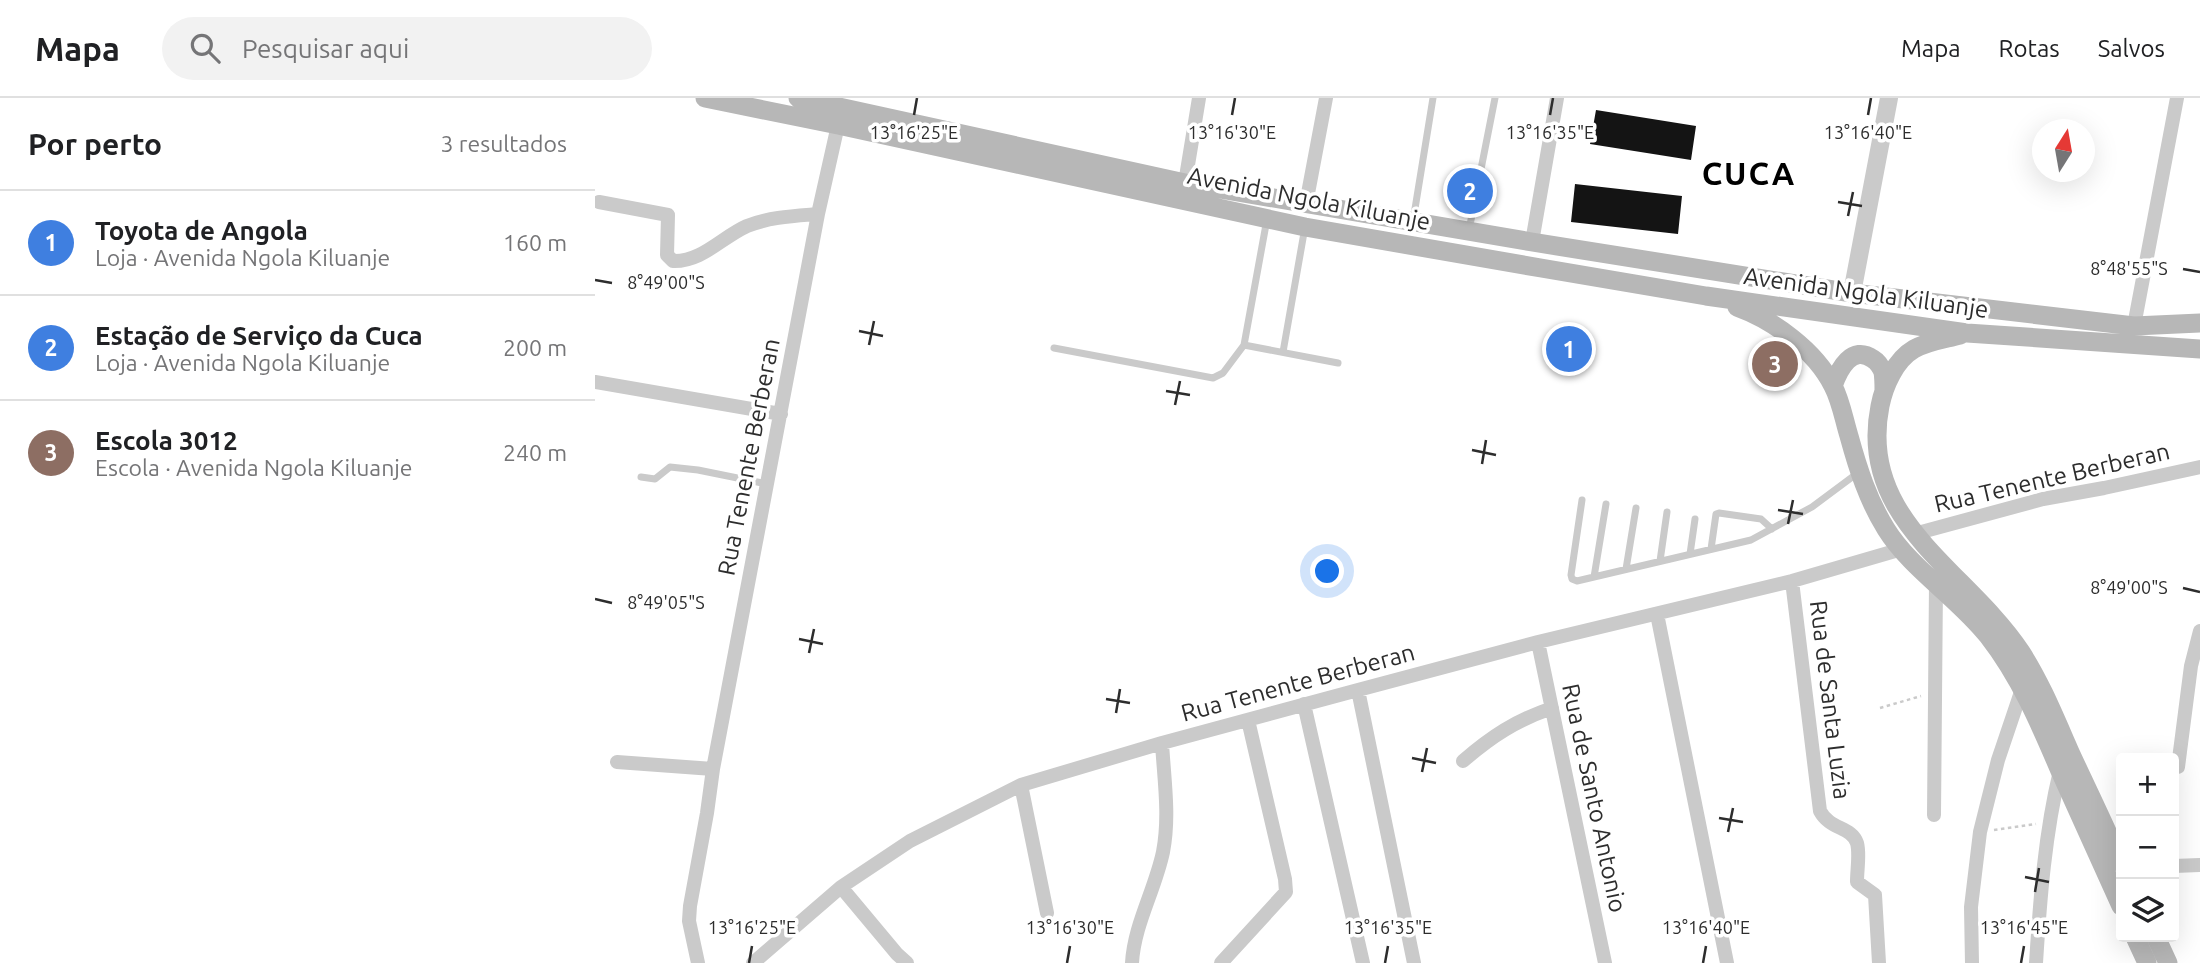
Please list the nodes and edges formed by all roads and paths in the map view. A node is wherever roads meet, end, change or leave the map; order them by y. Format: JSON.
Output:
{"nodes":[{"id":1,"x":705,"y":98,"type":"edge"},
{"id":2,"x":798,"y":98,"type":"edge"},
{"id":3,"x":1199,"y":98,"type":"edge"},
{"id":4,"x":1326,"y":98,"type":"edge"},
{"id":5,"x":1433,"y":98,"type":"edge"},
{"id":6,"x":1495,"y":98,"type":"edge"},
{"id":7,"x":1557,"y":98,"type":"edge"},
{"id":8,"x":1889,"y":98,"type":"edge"},
{"id":9,"x":2177,"y":98,"type":"edge"},
{"id":10,"x":838,"y":125,"type":"junction"},
{"id":11,"x":1185,"y":183,"type":"junction"},
{"id":12,"x":599,"y":202,"type":"dead end"},
{"id":13,"x":1306,"y":204,"type":"junction"},
{"id":14,"x":818,"y":214,"type":"junction"},
{"id":15,"x":1267,"y":218,"type":"junction"},
{"id":16,"x":1413,"y":222,"type":"junction"},
{"id":17,"x":1305,"y":227,"type":"junction"},
{"id":18,"x":1469,"y":231,"type":"junction"},
{"id":19,"x":1532,"y":242,"type":"junction"},
{"id":20,"x":1851,"y":293,"type":"junction"},
{"id":21,"x":1706,"y":296,"type":"junction"},
{"id":22,"x":2200,"y":323,"type":"edge"},
{"id":23,"x":2134,"y":326,"type":"junction"},
{"id":24,"x":1967,"y":333,"type":"junction"},
{"id":25,"x":1244,"y":345,"type":"junction"},
{"id":26,"x":1054,"y":348,"type":"dead end"},
{"id":27,"x":2200,"y":349,"type":"edge"},
{"id":28,"x":1283,"y":352,"type":"junction"},
{"id":29,"x":1338,"y":363,"type":"dead end"},
{"id":30,"x":595,"y":382,"type":"edge"},
{"id":31,"x":1833,"y":386,"type":"junction"},
{"id":32,"x":1884,"y":390,"type":"junction"},
{"id":33,"x":781,"y":414,"type":"junction"},
{"id":34,"x":2200,"y":467,"type":"edge"},
{"id":35,"x":1859,"y":471,"type":"junction"},
{"id":36,"x":641,"y":477,"type":"dead end"},
{"id":37,"x":767,"y":484,"type":"junction"},
{"id":38,"x":1582,"y":500,"type":"dead end"},
{"id":39,"x":1606,"y":504,"type":"dead end"},
{"id":40,"x":1636,"y":508,"type":"dead end"},
{"id":41,"x":1667,"y":512,"type":"dead end"},
{"id":42,"x":1695,"y":519,"type":"dead end"},
{"id":43,"x":1772,"y":529,"type":"junction"},
{"id":44,"x":1908,"y":541,"type":"junction"},
{"id":45,"x":1711,"y":549,"type":"junction"},
{"id":46,"x":1690,"y":554,"type":"junction"},
{"id":47,"x":1660,"y":561,"type":"junction"},
{"id":48,"x":1626,"y":569,"type":"junction"},
{"id":49,"x":1594,"y":577,"type":"junction"},
{"id":50,"x":1793,"y":581,"type":"junction"},
{"id":51,"x":1936,"y":583,"type":"junction"},
{"id":52,"x":1657,"y":614,"type":"junction"},
{"id":53,"x":2200,"y":631,"type":"edge"},
{"id":54,"x":1538,"y":642,"type":"junction"},
{"id":55,"x":1358,"y":690,"type":"junction"},
{"id":56,"x":2022,"y":690,"type":"junction"},
{"id":57,"x":1934,"y":693,"type":"junction"},
{"id":58,"x":1304,"y":705,"type":"junction"},
{"id":59,"x":1552,"y":708,"type":"junction"},
{"id":60,"x":1880,"y":708,"type":"dead end"},
{"id":61,"x":1248,"y":720,"type":"junction"},
{"id":62,"x":1162,"y":743,"type":"junction"},
{"id":63,"x":2179,"y":758,"type":"edge"},
{"id":64,"x":1463,"y":761,"type":"dead end"},
{"id":65,"x":617,"y":762,"type":"dead end"},
{"id":66,"x":713,"y":769,"type":"junction"},
{"id":67,"x":2060,"y":771,"type":"junction"},
{"id":68,"x":1021,"y":785,"type":"junction"},
{"id":69,"x":1934,"y":816,"type":"dead end"},
{"id":70,"x":2050,"y":822,"type":"junction"},
{"id":71,"x":1980,"y":832,"type":"junction"},
{"id":72,"x":2116,"y":852,"type":"edge"},
{"id":73,"x":2200,"y":865,"type":"edge"},
{"id":74,"x":2179,"y":866,"type":"edge"},
{"id":75,"x":841,"y":887,"type":"junction"},
{"id":76,"x":2116,"y":895,"type":"edge"},
{"id":77,"x":1047,"y":913,"type":"dead end"},
{"id":78,"x":2137,"y":942,"type":"edge"},
{"id":79,"x":2158,"y":942,"type":"edge"},
{"id":80,"x":698,"y":963,"type":"edge"},
{"id":81,"x":753,"y":963,"type":"edge"},
{"id":82,"x":906,"y":963,"type":"edge"},
{"id":83,"x":1132,"y":963,"type":"edge"},
{"id":84,"x":1221,"y":963,"type":"edge"},
{"id":85,"x":1363,"y":963,"type":"edge"},
{"id":86,"x":1414,"y":963,"type":"edge"},
{"id":87,"x":1605,"y":963,"type":"edge"},
{"id":88,"x":1727,"y":963,"type":"edge"},
{"id":89,"x":1878,"y":963,"type":"edge"},
{"id":90,"x":1972,"y":963,"type":"edge"},
{"id":91,"x":2036,"y":963,"type":"edge"},
{"id":92,"x":2147,"y":963,"type":"edge"},
{"id":93,"x":2168,"y":963,"type":"edge"}],
"edges":[{"from":1,"to":10,"type":"main road","name":"Avenida Ngola Kiluanje"},
{"from":2,"to":11,"type":"main road","name":"Avenida Ngola Kiluanje"},
{"from":3,"to":11,"type":"street"},
{"from":4,"to":13,"type":"street"},
{"from":5,"to":16,"type":"lane"},
{"from":6,"to":18,"type":"lane"},
{"from":7,"to":19,"type":"street"},
{"from":8,"to":20,"type":"street"},
{"from":9,"to":23,"type":"street"},
{"from":10,"to":14,"type":"street","name":"Rua Tenente Berberan"},
{"from":10,"to":15,"type":"main road","name":"Avenida Ngola Kiluanje"},
{"from":11,"to":13,"type":"main road","name":"Avenida Ngola Kiluanje"},
{"from":12,"to":14,"type":"street"},
{"from":13,"to":16,"type":"main road","name":"Avenida Ngola Kiluanje"},
{"from":14,"to":33,"type":"street","name":"Rua Tenente Berberan"},
{"from":15,"to":17,"type":"main road","name":"Avenida Ngola Kiluanje"},
{"from":15,"to":25,"type":"lane"},
{"from":16,"to":18,"type":"main road","name":"Avenida Ngola Kiluanje"},
{"from":17,"to":21,"type":"main road","name":"Avenida Ngola Kiluanje"},
{"from":17,"to":28,"type":"lane"},
{"from":18,"to":19,"type":"main road","name":"Avenida Ngola Kiluanje"},
{"from":19,"to":20,"type":"main road","name":"Avenida Ngola Kiluanje"},
{"from":20,"to":23,"type":"main road","name":"Avenida Ngola Kiluanje"},
{"from":21,"to":24,"type":"main road","name":"Avenida Ngola Kiluanje"},
{"from":21,"to":31,"type":"main road"},
{"from":22,"to":23,"type":"main road","name":"Avenida Ngola Kiluanje"},
{"from":24,"to":27,"type":"main road","name":"Avenida Ngola Kiluanje"},
{"from":24,"to":32,"type":"main road"},
{"from":25,"to":26,"type":"lane"},
{"from":25,"to":28,"type":"lane"},
{"from":28,"to":29,"type":"lane"},
{"from":30,"to":33,"type":"street"},
{"from":31,"to":32,"type":"main road"},
{"from":31,"to":35,"type":"main road"},
{"from":32,"to":44,"type":"main road"},
{"from":33,"to":37,"type":"street","name":"Rua Tenente Berberan"},
{"from":34,"to":44,"type":"street","name":"Rua Tenente Berberan"},
{"from":35,"to":43,"type":"lane"},
{"from":35,"to":44,"type":"main road"},
{"from":36,"to":37,"type":"lane"},
{"from":37,"to":66,"type":"street","name":"Rua Tenente Berberan"},
{"from":38,"to":49,"type":"lane"},
{"from":39,"to":49,"type":"lane"},
{"from":40,"to":48,"type":"lane"},
{"from":41,"to":47,"type":"lane"},
{"from":42,"to":46,"type":"lane"},
{"from":43,"to":45,"type":"lane"},
{"from":43,"to":45,"type":"lane"},
{"from":44,"to":50,"type":"street","name":"Rua Tenente Berberan"},
{"from":44,"to":51,"type":"main road"},
{"from":44,"to":72,"type":"main road"},
{"from":45,"to":46,"type":"lane"},
{"from":46,"to":47,"type":"lane"},
{"from":47,"to":48,"type":"lane"},
{"from":48,"to":49,"type":"lane"},
{"from":50,"to":52,"type":"street","name":"Rua Tenente Berberan"},
{"from":50,"to":89,"type":"street","name":"Rua de Santa Luzia"},
{"from":51,"to":56,"type":"main road"},
{"from":51,"to":57,"type":"street"},
{"from":52,"to":54,"type":"street","name":"Rua Tenente Berberan"},
{"from":52,"to":88,"type":"street"},
{"from":53,"to":63,"type":"street"},
{"from":54,"to":55,"type":"street","name":"Rua Tenente Berberan"},
{"from":54,"to":59,"type":"street","name":"Rua de Santo Antonio"},
{"from":55,"to":58,"type":"street","name":"Rua Tenente Berberan"},
{"from":55,"to":86,"type":"street"},
{"from":56,"to":67,"type":"main road"},
{"from":56,"to":71,"type":"street"},
{"from":57,"to":60,"type":"path"},
{"from":57,"to":69,"type":"street"},
{"from":58,"to":61,"type":"street","name":"Rua Tenente Berberan"},
{"from":58,"to":85,"type":"street"},
{"from":59,"to":64,"type":"street"},
{"from":59,"to":87,"type":"street","name":"Rua de Santo Antonio"},
{"from":61,"to":62,"type":"street","name":"Rua Tenente Berberan"},
{"from":61,"to":84,"type":"street"},
{"from":62,"to":68,"type":"street","name":"Rua Tenente Berberan"},
{"from":62,"to":83,"type":"street"},
{"from":65,"to":66,"type":"street"},
{"from":66,"to":80,"type":"street","name":"Rua Tenente Berberan"},
{"from":67,"to":70,"type":"street"},
{"from":67,"to":76,"type":"main road"},
{"from":68,"to":75,"type":"street","name":"Rua Tenente Berberan"},
{"from":68,"to":77,"type":"street"},
{"from":70,"to":71,"type":"path"},
{"from":70,"to":91,"type":"street"},
{"from":71,"to":90,"type":"street"},
{"from":73,"to":74,"type":"street"},
{"from":75,"to":81,"type":"street","name":"Rua Tenente Berberan"},
{"from":75,"to":82,"type":"street"},
{"from":78,"to":92,"type":"main road"},
{"from":79,"to":93,"type":"main road"}]}
